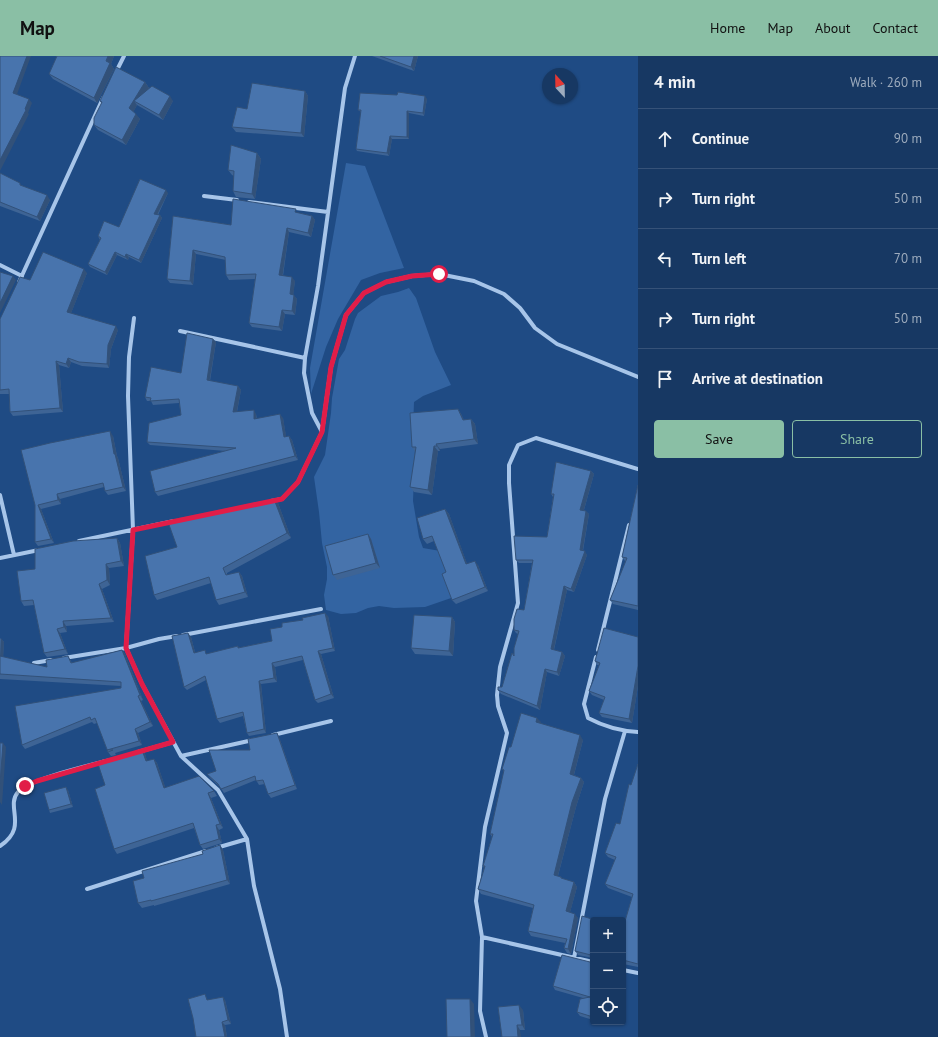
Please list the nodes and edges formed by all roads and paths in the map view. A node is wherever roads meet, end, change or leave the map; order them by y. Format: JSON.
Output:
{"nodes":[{"id":1,"x":124,"y":56,"type":"edge"},
{"id":2,"x":355,"y":56,"type":"edge"},
{"id":3,"x":115,"y":75,"type":"edge"},
{"id":4,"x":105,"y":94,"type":"edge"},
{"id":5,"x":204,"y":196,"type":"dead end"},
{"id":6,"x":328,"y":212,"type":"junction"},
{"id":7,"x":0,"y":265,"type":"edge"},
{"id":8,"x":22,"y":276,"type":"junction"},
{"id":9,"x":16,"y":289,"type":"edge"},
{"id":10,"x":134,"y":318,"type":"dead end"},
{"id":11,"x":180,"y":331,"type":"dead end"},
{"id":12,"x":305,"y":358,"type":"junction"},
{"id":13,"x":638,"y":377,"type":"edge"},
{"id":14,"x":322,"y":432,"type":"junction"},
{"id":15,"x":638,"y":469,"type":"edge"},
{"id":16,"x":0,"y":495,"type":"edge"},
{"id":17,"x":267,"y":502,"type":"edge"},
{"id":18,"x":178,"y":520,"type":"edge"},
{"id":19,"x":630,"y":520,"type":"edge"},
{"id":20,"x":133,"y":530,"type":"junction"},
{"id":21,"x":73,"y":542,"type":"edge"},
{"id":22,"x":43,"y":549,"type":"edge"},
{"id":23,"x":14,"y":556,"type":"junction"},
{"id":24,"x":0,"y":558,"type":"edge"},
{"id":25,"x":321,"y":609,"type":"dead end"},
{"id":26,"x":126,"y":648,"type":"junction"},
{"id":27,"x":34,"y":663,"type":"edge"},
{"id":28,"x":331,"y":721,"type":"dead end"},
{"id":29,"x":626,"y":731,"type":"junction"},
{"id":30,"x":638,"y":732,"type":"edge"},
{"id":31,"x":271,"y":735,"type":"edge"},
{"id":32,"x":256,"y":739,"type":"edge"},
{"id":33,"x":173,"y":742,"type":"junction"},
{"id":34,"x":136,"y":753,"type":"edge"},
{"id":35,"x":181,"y":756,"type":"junction"},
{"id":36,"x":113,"y":759,"type":"edge"},
{"id":37,"x":247,"y":839,"type":"junction"},
{"id":38,"x":0,"y":846,"type":"edge"},
{"id":39,"x":87,"y":889,"type":"dead end"},
{"id":40,"x":482,"y":937,"type":"junction"},
{"id":41,"x":574,"y":958,"type":"junction"},
{"id":42,"x":590,"y":961,"type":"edge"},
{"id":43,"x":626,"y":971,"type":"edge"},
{"id":44,"x":638,"y":973,"type":"edge"},
{"id":45,"x":287,"y":1037,"type":"edge"},
{"id":46,"x":486,"y":1037,"type":"edge"}],
"edges":[{"from":1,"to":3,"type":"street"},
{"from":2,"to":6,"type":"street"},
{"from":4,"to":8,"type":"street"},
{"from":5,"to":6,"type":"street"},
{"from":6,"to":12,"type":"street"},
{"from":7,"to":8,"type":"street"},
{"from":8,"to":9,"type":"street"},
{"from":10,"to":20,"type":"street"},
{"from":11,"to":12,"type":"street"},
{"from":12,"to":14,"type":"street"},
{"from":13,"to":14,"type":"street"},
{"from":14,"to":17,"type":"street"},
{"from":15,"to":40,"type":"street"},
{"from":16,"to":23,"type":"street"},
{"from":18,"to":20,"type":"street"},
{"from":19,"to":29,"type":"street"},
{"from":20,"to":21,"type":"street"},
{"from":20,"to":26,"type":"street"},
{"from":22,"to":23,"type":"street"},
{"from":23,"to":24,"type":"street"},
{"from":25,"to":26,"type":"street"},
{"from":26,"to":27,"type":"street"},
{"from":26,"to":33,"type":"street"},
{"from":28,"to":31,"type":"street"},
{"from":29,"to":30,"type":"street"},
{"from":29,"to":41,"type":"street"},
{"from":32,"to":35,"type":"street"},
{"from":33,"to":34,"type":"street"},
{"from":33,"to":35,"type":"street"},
{"from":35,"to":37,"type":"street"},
{"from":36,"to":38,"type":"street"},
{"from":37,"to":39,"type":"street"},
{"from":37,"to":45,"type":"street"},
{"from":40,"to":41,"type":"street"},
{"from":40,"to":46,"type":"street"},
{"from":41,"to":42,"type":"street"},
{"from":43,"to":44,"type":"street"}]}
